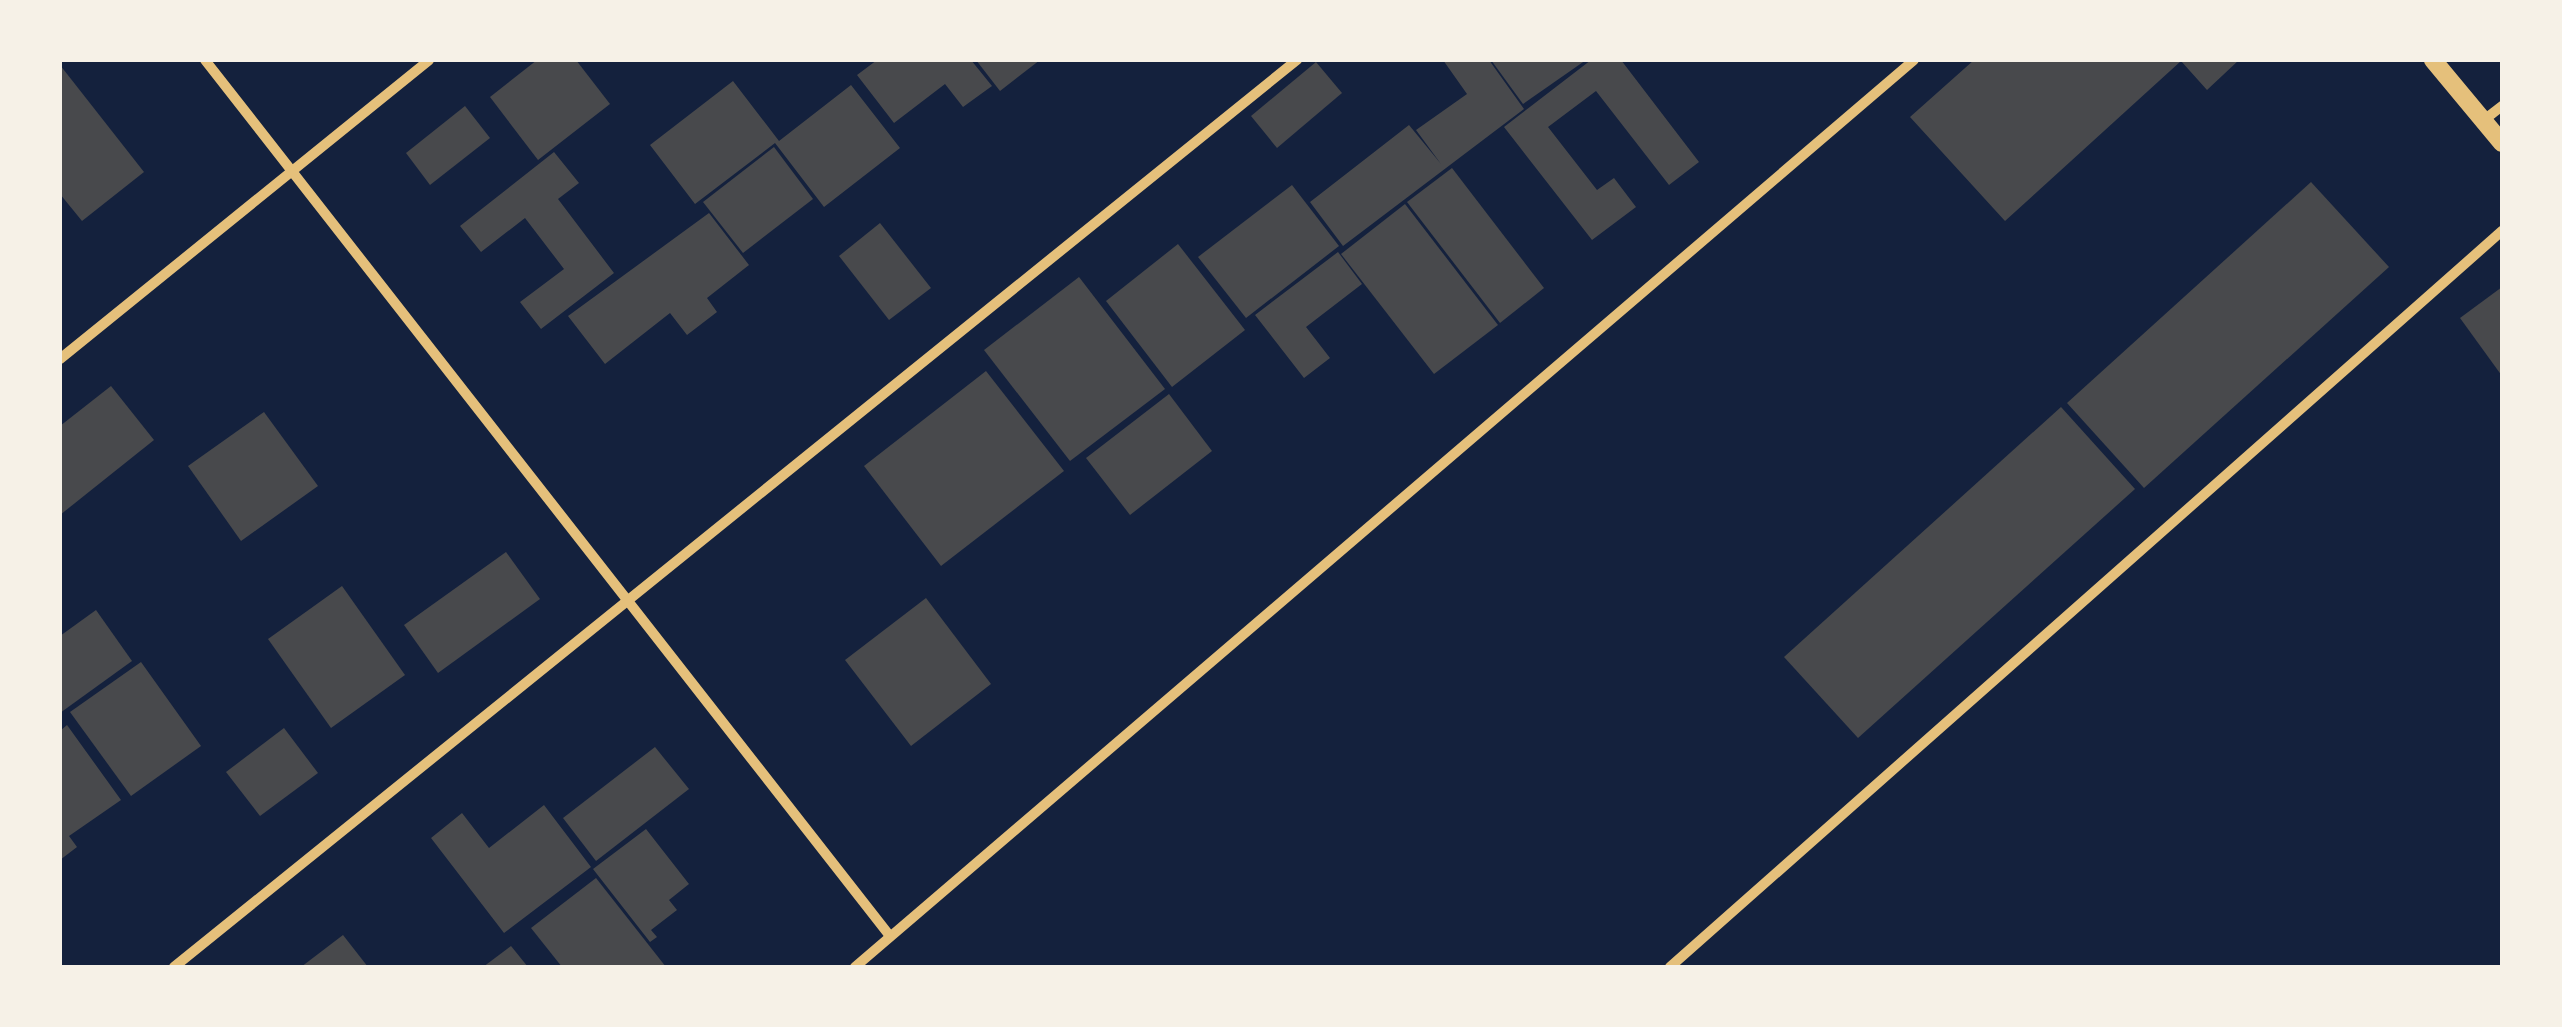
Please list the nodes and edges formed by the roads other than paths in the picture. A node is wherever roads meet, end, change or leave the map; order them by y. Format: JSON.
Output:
{"nodes":[{"id":1,"x":205,"y":60,"type":"edge"},
{"id":2,"x":428,"y":60,"type":"edge"},
{"id":3,"x":1296,"y":60,"type":"edge"},
{"id":4,"x":1914,"y":60,"type":"edge"},
{"id":5,"x":2434,"y":60,"type":"edge"},
{"id":6,"x":2502,"y":106,"type":"edge"},
{"id":7,"x":2484,"y":120,"type":"junction"},
{"id":8,"x":2502,"y":142,"type":"edge"},
{"id":9,"x":291,"y":171,"type":"junction"},
{"id":10,"x":2502,"y":231,"type":"edge"},
{"id":11,"x":60,"y":359,"type":"edge"},
{"id":12,"x":630,"y":603,"type":"junction"},
{"id":13,"x":890,"y":936,"type":"junction"},
{"id":14,"x":174,"y":967,"type":"edge"},
{"id":15,"x":856,"y":967,"type":"edge"},
{"id":16,"x":1670,"y":967,"type":"edge"}],
"edges":[{"from":1,"to":9,"type":"street"},
{"from":2,"to":9,"type":"street"},
{"from":3,"to":12,"type":"street"},
{"from":4,"to":13,"type":"street"},
{"from":5,"to":7,"type":"street"},
{"from":6,"to":7,"type":"street"},
{"from":7,"to":8,"type":"street"},
{"from":9,"to":11,"type":"street"},
{"from":9,"to":12,"type":"street"},
{"from":10,"to":16,"type":"street"},
{"from":12,"to":13,"type":"street"},
{"from":12,"to":14,"type":"street"},
{"from":13,"to":15,"type":"street"}]}
